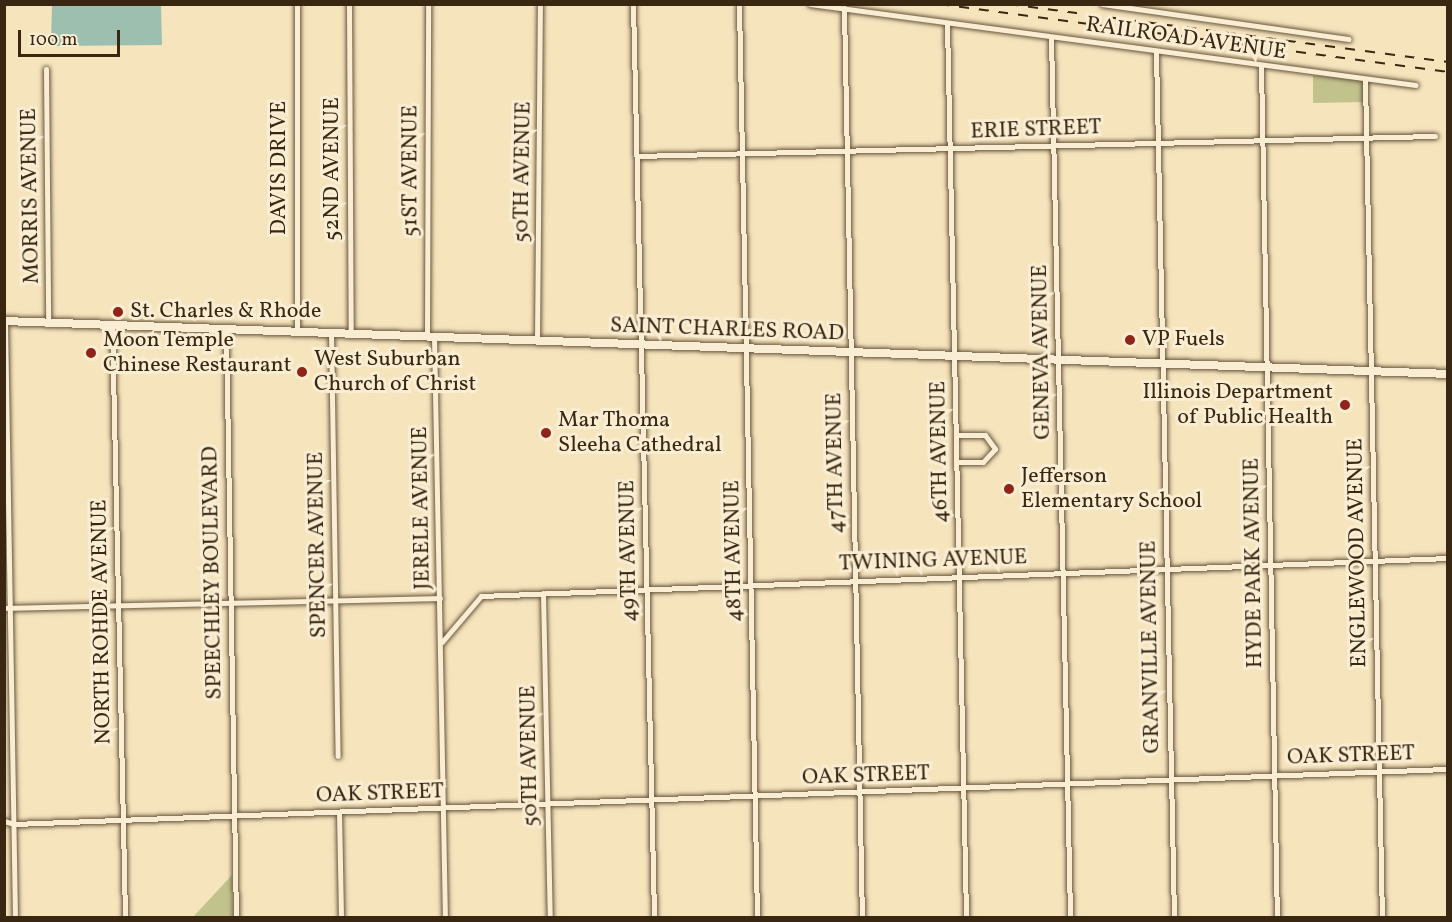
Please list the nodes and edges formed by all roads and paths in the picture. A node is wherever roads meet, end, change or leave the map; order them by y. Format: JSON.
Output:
{"nodes":[{"id":1,"x":297,"y":4,"type":"edge"},
{"id":2,"x":349,"y":4,"type":"edge"},
{"id":3,"x":428,"y":4,"type":"edge"},
{"id":4,"x":540,"y":4,"type":"edge"},
{"id":5,"x":633,"y":4,"type":"edge"},
{"id":6,"x":739,"y":4,"type":"edge"},
{"id":7,"x":810,"y":4,"type":"edge"},
{"id":8,"x":1102,"y":4,"type":"edge"},
{"id":9,"x":844,"y":8,"type":"junction"},
{"id":10,"x":947,"y":23,"type":"junction"},
{"id":11,"x":1052,"y":37,"type":"junction"},
{"id":12,"x":1348,"y":39,"type":"dead end"},
{"id":13,"x":1156,"y":51,"type":"junction"},
{"id":14,"x":1261,"y":65,"type":"junction"},
{"id":15,"x":46,"y":69,"type":"dead end"},
{"id":16,"x":1365,"y":80,"type":"junction"},
{"id":17,"x":1416,"y":85,"type":"dead end"},
{"id":18,"x":1435,"y":136,"type":"dead end"},
{"id":19,"x":1366,"y":138,"type":"junction"},
{"id":20,"x":1262,"y":141,"type":"junction"},
{"id":21,"x":1158,"y":143,"type":"junction"},
{"id":22,"x":1055,"y":146,"type":"junction"},
{"id":23,"x":950,"y":149,"type":"junction"},
{"id":24,"x":846,"y":152,"type":"junction"},
{"id":25,"x":742,"y":155,"type":"junction"},
{"id":26,"x":637,"y":156,"type":"junction"},
{"id":27,"x":5,"y":321,"type":"edge"},
{"id":28,"x":48,"y":323,"type":"junction"},
{"id":29,"x":112,"y":325,"type":"junction"},
{"id":30,"x":226,"y":329,"type":"junction"},
{"id":31,"x":297,"y":332,"type":"junction"},
{"id":32,"x":331,"y":333,"type":"junction"},
{"id":33,"x":351,"y":334,"type":"junction"},
{"id":34,"x":430,"y":337,"type":"junction"},
{"id":35,"x":537,"y":340,"type":"junction"},
{"id":36,"x":641,"y":345,"type":"junction"},
{"id":37,"x":747,"y":348,"type":"junction"},
{"id":38,"x":850,"y":352,"type":"junction"},
{"id":39,"x":954,"y":356,"type":"junction"},
{"id":40,"x":1059,"y":360,"type":"junction"},
{"id":41,"x":1163,"y":364,"type":"junction"},
{"id":42,"x":1266,"y":368,"type":"junction"},
{"id":43,"x":1371,"y":371,"type":"junction"},
{"id":44,"x":1448,"y":374,"type":"edge"},
{"id":45,"x":957,"y":435,"type":"junction"},
{"id":46,"x":957,"y":462,"type":"junction"},
{"id":47,"x":1448,"y":558,"type":"edge"},
{"id":48,"x":1374,"y":560,"type":"junction"},
{"id":49,"x":1270,"y":565,"type":"junction"},
{"id":50,"x":1166,"y":568,"type":"junction"},
{"id":51,"x":1063,"y":573,"type":"junction"},
{"id":52,"x":958,"y":577,"type":"junction"},
{"id":53,"x":854,"y":581,"type":"junction"},
{"id":54,"x":750,"y":585,"type":"junction"},
{"id":55,"x":646,"y":589,"type":"junction"},
{"id":56,"x":543,"y":593,"type":"junction"},
{"id":57,"x":440,"y":598,"type":"junction"},
{"id":58,"x":335,"y":600,"type":"junction"},
{"id":59,"x":229,"y":605,"type":"junction"},
{"id":60,"x":119,"y":608,"type":"junction"},
{"id":61,"x":7,"y":609,"type":"edge"},
{"id":62,"x":442,"y":642,"type":"junction"},
{"id":63,"x":338,"y":756,"type":"dead end"},
{"id":64,"x":1448,"y":769,"type":"edge"},
{"id":65,"x":1378,"y":771,"type":"junction"},
{"id":66,"x":1275,"y":776,"type":"junction"},
{"id":67,"x":1171,"y":780,"type":"junction"},
{"id":68,"x":1067,"y":784,"type":"junction"},
{"id":69,"x":965,"y":788,"type":"junction"},
{"id":70,"x":861,"y":792,"type":"junction"},
{"id":71,"x":755,"y":796,"type":"junction"},
{"id":72,"x":652,"y":800,"type":"junction"},
{"id":73,"x":548,"y":804,"type":"junction"},
{"id":74,"x":444,"y":808,"type":"junction"},
{"id":75,"x":339,"y":812,"type":"junction"},
{"id":76,"x":233,"y":815,"type":"junction"},
{"id":77,"x":123,"y":820,"type":"junction"},
{"id":78,"x":4,"y":821,"type":"edge"},
{"id":79,"x":14,"y":824,"type":"junction"},
{"id":80,"x":15,"y":918,"type":"edge"},
{"id":81,"x":125,"y":918,"type":"edge"},
{"id":82,"x":236,"y":918,"type":"edge"},
{"id":83,"x":341,"y":918,"type":"edge"},
{"id":84,"x":445,"y":918,"type":"edge"},
{"id":85,"x":550,"y":918,"type":"edge"},
{"id":86,"x":654,"y":918,"type":"edge"},
{"id":87,"x":757,"y":918,"type":"edge"},
{"id":88,"x":862,"y":918,"type":"edge"},
{"id":89,"x":966,"y":918,"type":"edge"},
{"id":90,"x":1070,"y":918,"type":"edge"},
{"id":91,"x":1174,"y":918,"type":"edge"},
{"id":92,"x":1277,"y":918,"type":"edge"},
{"id":93,"x":1382,"y":918,"type":"edge"}],
"edges":[{"from":1,"to":31,"type":"street","name":"DAVIS DRIVE"},
{"from":2,"to":33,"type":"street","name":"52ND AVENUE"},
{"from":3,"to":34,"type":"street","name":"51ST AVENUE"},
{"from":4,"to":35,"type":"street","name":"50TH AVENUE"},
{"from":5,"to":26,"type":"street","name":"49TH AVENUE"},
{"from":6,"to":25,"type":"street","name":"48TH AVENUE"},
{"from":7,"to":9,"type":"street","name":"RAILROAD AVENUE"},
{"from":8,"to":12,"type":"street"},
{"from":9,"to":10,"type":"street","name":"RAILROAD AVENUE"},
{"from":9,"to":24,"type":"street","name":"47TH AVENUE"},
{"from":10,"to":11,"type":"street","name":"RAILROAD AVENUE"},
{"from":10,"to":23,"type":"street","name":"46TH AVENUE"},
{"from":11,"to":13,"type":"street","name":"RAILROAD AVENUE"},
{"from":11,"to":22,"type":"street","name":"GENEVA AVENUE"},
{"from":13,"to":14,"type":"street","name":"RAILROAD AVENUE"},
{"from":13,"to":21,"type":"street","name":"GRANVILLE AVENUE"},
{"from":14,"to":16,"type":"street","name":"RAILROAD AVENUE"},
{"from":14,"to":20,"type":"street","name":"HYDE PARK AVENUE"},
{"from":15,"to":28,"type":"street","name":"MORRIS AVENUE"},
{"from":16,"to":17,"type":"street","name":"RAILROAD AVENUE"},
{"from":16,"to":19,"type":"street","name":"ENGLEWOOD AVENUE"},
{"from":18,"to":19,"type":"street","name":"ERIE STREET"},
{"from":19,"to":20,"type":"street","name":"ERIE STREET"},
{"from":19,"to":43,"type":"street","name":"ENGLEWOOD AVENUE"},
{"from":20,"to":21,"type":"street","name":"ERIE STREET"},
{"from":20,"to":42,"type":"street","name":"HYDE PARK AVENUE"},
{"from":21,"to":22,"type":"street","name":"ERIE STREET"},
{"from":21,"to":41,"type":"street","name":"GRANVILLE AVENUE"},
{"from":22,"to":23,"type":"street","name":"ERIE STREET"},
{"from":22,"to":40,"type":"street","name":"GENEVA AVENUE"},
{"from":23,"to":24,"type":"street","name":"ERIE STREET"},
{"from":23,"to":39,"type":"street","name":"46TH AVENUE"},
{"from":24,"to":25,"type":"street","name":"ERIE STREET"},
{"from":24,"to":38,"type":"street","name":"47TH AVENUE"},
{"from":25,"to":26,"type":"street","name":"ERIE STREET"},
{"from":25,"to":37,"type":"street","name":"48TH AVENUE"},
{"from":26,"to":36,"type":"street","name":"49TH AVENUE"},
{"from":27,"to":28,"type":"main road","name":"SAINT CHARLES ROAD"},
{"from":27,"to":61,"type":"street"},
{"from":28,"to":29,"type":"main road","name":"SAINT CHARLES ROAD"},
{"from":29,"to":30,"type":"main road","name":"SAINT CHARLES ROAD"},
{"from":29,"to":60,"type":"street","name":"NORTH ROHDE AVENUE"},
{"from":30,"to":31,"type":"main road","name":"SAINT CHARLES ROAD"},
{"from":30,"to":59,"type":"street","name":"SPEECHLEY BOULEVARD"},
{"from":31,"to":32,"type":"main road","name":"SAINT CHARLES ROAD"},
{"from":32,"to":33,"type":"main road","name":"SAINT CHARLES ROAD"},
{"from":32,"to":58,"type":"street","name":"SPENCER AVENUE"},
{"from":33,"to":34,"type":"main road","name":"SAINT CHARLES ROAD"},
{"from":34,"to":35,"type":"main road","name":"SAINT CHARLES ROAD"},
{"from":34,"to":57,"type":"street","name":"JERELE AVENUE"},
{"from":35,"to":36,"type":"main road","name":"SAINT CHARLES ROAD"},
{"from":36,"to":37,"type":"main road","name":"SAINT CHARLES ROAD"},
{"from":36,"to":55,"type":"street","name":"49TH AVENUE"},
{"from":37,"to":38,"type":"main road","name":"SAINT CHARLES ROAD"},
{"from":37,"to":54,"type":"street","name":"48TH AVENUE"},
{"from":38,"to":39,"type":"main road","name":"SAINT CHARLES ROAD"},
{"from":38,"to":53,"type":"street","name":"47TH AVENUE"},
{"from":39,"to":40,"type":"main road","name":"SAINT CHARLES ROAD"},
{"from":39,"to":45,"type":"street","name":"46TH AVENUE"},
{"from":40,"to":41,"type":"main road","name":"SAINT CHARLES ROAD"},
{"from":40,"to":51,"type":"street","name":"GENEVA AVENUE"},
{"from":41,"to":42,"type":"main road","name":"SAINT CHARLES ROAD"},
{"from":41,"to":50,"type":"street","name":"GRANVILLE AVENUE"},
{"from":42,"to":43,"type":"main road","name":"SAINT CHARLES ROAD"},
{"from":42,"to":49,"type":"street","name":"HYDE PARK AVENUE"},
{"from":43,"to":44,"type":"main road","name":"SAINT CHARLES ROAD"},
{"from":43,"to":48,"type":"street","name":"ENGLEWOOD AVENUE"},
{"from":45,"to":46,"type":"street","name":"46TH AVENUE"},
{"from":45,"to":46,"type":"street"},
{"from":46,"to":52,"type":"street","name":"46TH AVENUE"},
{"from":47,"to":48,"type":"street","name":"TWINING AVENUE"},
{"from":48,"to":49,"type":"street","name":"TWINING AVENUE"},
{"from":48,"to":65,"type":"street","name":"ENGLEWOOD AVENUE"},
{"from":49,"to":50,"type":"street","name":"TWINING AVENUE"},
{"from":49,"to":66,"type":"street","name":"HYDE PARK AVENUE"},
{"from":50,"to":51,"type":"street","name":"TWINING AVENUE"},
{"from":50,"to":67,"type":"street","name":"GRANVILLE AVENUE"},
{"from":51,"to":52,"type":"street","name":"TWINING AVENUE"},
{"from":51,"to":68,"type":"street","name":"GENEVA AVENUE"},
{"from":52,"to":53,"type":"street","name":"TWINING AVENUE"},
{"from":52,"to":69,"type":"street","name":"46TH AVENUE"},
{"from":53,"to":54,"type":"street","name":"TWINING AVENUE"},
{"from":53,"to":70,"type":"street","name":"47TH AVENUE"},
{"from":54,"to":55,"type":"street","name":"TWINING AVENUE"},
{"from":54,"to":71,"type":"street","name":"48TH AVENUE"},
{"from":55,"to":56,"type":"street","name":"TWINING AVENUE"},
{"from":55,"to":72,"type":"street","name":"49TH AVENUE"},
{"from":56,"to":62,"type":"street","name":"TWINING AVENUE"},
{"from":56,"to":73,"type":"street","name":"50TH AVENUE"},
{"from":57,"to":58,"type":"street"},
{"from":57,"to":62,"type":"street","name":"JERELE AVENUE"},
{"from":58,"to":59,"type":"street"},
{"from":58,"to":63,"type":"street","name":"SPENCER AVENUE"},
{"from":59,"to":60,"type":"street"},
{"from":59,"to":76,"type":"street","name":"SPEECHLEY BOULEVARD"},
{"from":60,"to":61,"type":"street"},
{"from":60,"to":77,"type":"street","name":"NORTH ROHDE AVENUE"},
{"from":61,"to":79,"type":"street"},
{"from":62,"to":74,"type":"street"},
{"from":64,"to":65,"type":"street","name":"OAK STREET"},
{"from":65,"to":66,"type":"street","name":"OAK STREET"},
{"from":65,"to":93,"type":"street","name":"ENGLEWOOD AVENUE"},
{"from":66,"to":67,"type":"street","name":"OAK STREET"},
{"from":66,"to":92,"type":"street","name":"HYDE PARK AVENUE"},
{"from":67,"to":68,"type":"street","name":"OAK STREET"},
{"from":67,"to":91,"type":"street","name":"GRANVILLE AVENUE"},
{"from":68,"to":69,"type":"street","name":"OAK STREET"},
{"from":68,"to":90,"type":"street","name":"GENEVA AVENUE"},
{"from":69,"to":70,"type":"street","name":"OAK STREET"},
{"from":69,"to":89,"type":"street","name":"46TH AVENUE"},
{"from":70,"to":71,"type":"street","name":"OAK STREET"},
{"from":70,"to":88,"type":"street","name":"47TH AVENUE"},
{"from":71,"to":72,"type":"street","name":"OAK STREET"},
{"from":71,"to":87,"type":"street","name":"48TH AVENUE"},
{"from":72,"to":73,"type":"street","name":"OAK STREET"},
{"from":72,"to":86,"type":"street","name":"49TH AVENUE"},
{"from":73,"to":74,"type":"street","name":"OAK STREET"},
{"from":73,"to":85,"type":"street","name":"50TH AVENUE"},
{"from":74,"to":75,"type":"street","name":"OAK STREET"},
{"from":74,"to":84,"type":"street"},
{"from":75,"to":76,"type":"street","name":"OAK STREET"},
{"from":75,"to":83,"type":"street"},
{"from":76,"to":77,"type":"street","name":"OAK STREET"},
{"from":76,"to":82,"type":"street","name":"SPEECHLEY BOULEVARD"},
{"from":77,"to":79,"type":"street","name":"OAK STREET"},
{"from":77,"to":81,"type":"street","name":"NORTH ROHDE AVENUE"},
{"from":78,"to":79,"type":"street","name":"OAK STREET"},
{"from":79,"to":80,"type":"street"}]}
